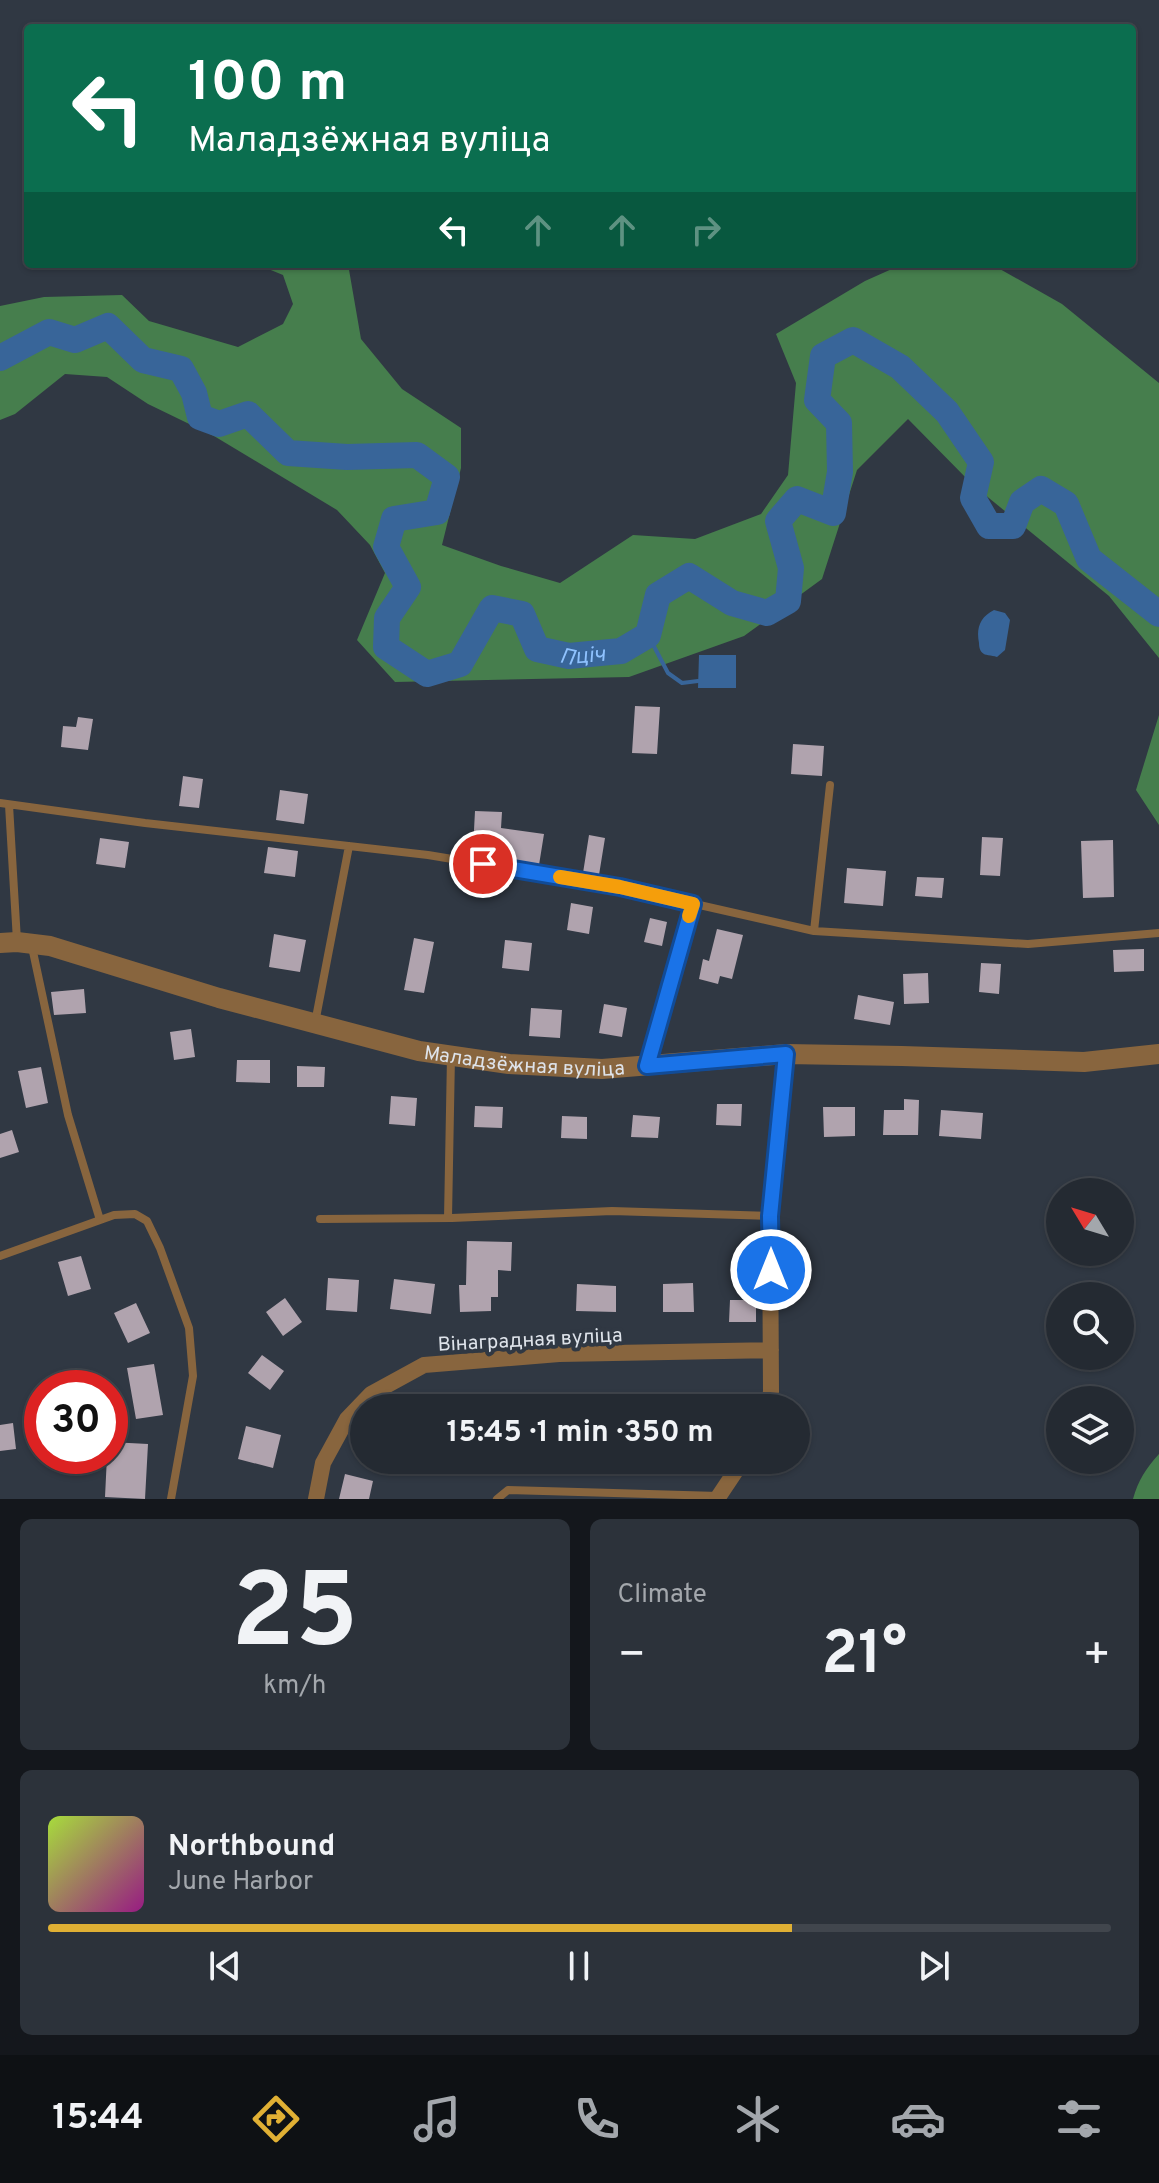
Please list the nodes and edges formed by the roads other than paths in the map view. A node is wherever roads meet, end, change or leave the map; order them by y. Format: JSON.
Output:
{"nodes":[{"id":1,"x":830,"y":785,"type":"dead end"},
{"id":2,"x":5,"y":804,"type":"edge"},
{"id":3,"x":349,"y":846,"type":"junction"},
{"id":4,"x":693,"y":904,"type":"junction"},
{"id":5,"x":814,"y":931,"type":"junction"},
{"id":6,"x":1159,"y":933,"type":"edge"},
{"id":7,"x":16,"y":942,"type":"edge"},
{"id":8,"x":315,"y":1023,"type":"junction"},
{"id":9,"x":786,"y":1054,"type":"junction"},
{"id":10,"x":1159,"y":1054,"type":"edge"},
{"id":11,"x":451,"y":1055,"type":"junction"},
{"id":12,"x":647,"y":1066,"type":"junction"},
{"id":13,"x":770,"y":1216,"type":"junction"},
{"id":14,"x":448,"y":1218,"type":"junction"},
{"id":15,"x":320,"y":1219,"type":"dead end"},
{"id":16,"x":100,"y":1220,"type":"junction"},
{"id":17,"x":0,"y":1256,"type":"edge"},
{"id":18,"x":771,"y":1350,"type":"junction"},
{"id":19,"x":771,"y":1394,"type":"edge"},
{"id":20,"x":734,"y":1474,"type":"edge"},
{"id":21,"x":718,"y":1497,"type":"edge"},
{"id":22,"x":171,"y":1499,"type":"edge"},
{"id":23,"x":316,"y":1499,"type":"edge"},
{"id":24,"x":497,"y":1499,"type":"edge"}],
"edges":[{"from":1,"to":5,"type":"lane"},
{"from":2,"to":3,"type":"lane"},
{"from":2,"to":7,"type":"lane"},
{"from":3,"to":4,"type":"lane"},
{"from":3,"to":8,"type":"lane"},
{"from":4,"to":5,"type":"lane"},
{"from":4,"to":12,"type":"lane"},
{"from":5,"to":6,"type":"lane"},
{"from":7,"to":8,"type":"street","name":"Маладзёжная вуліца"},
{"from":7,"to":16,"type":"lane"},
{"from":8,"to":11,"type":"street","name":"Маладзёжная вуліца"},
{"from":9,"to":10,"type":"street","name":"Маладзёжная вуліца"},
{"from":9,"to":12,"type":"street","name":"Маладзёжная вуліца"},
{"from":9,"to":13,"type":"street"},
{"from":11,"to":12,"type":"street","name":"Маладзёжная вуліца"},
{"from":11,"to":14,"type":"lane"},
{"from":13,"to":14,"type":"lane"},
{"from":13,"to":18,"type":"street"},
{"from":14,"to":15,"type":"lane"},
{"from":16,"to":17,"type":"lane"},
{"from":16,"to":22,"type":"lane"},
{"from":18,"to":19,"type":"street"},
{"from":18,"to":23,"type":"street","name":"Вінаградная вуліца"},
{"from":20,"to":21,"type":"street"},
{"from":21,"to":24,"type":"lane"}]}
